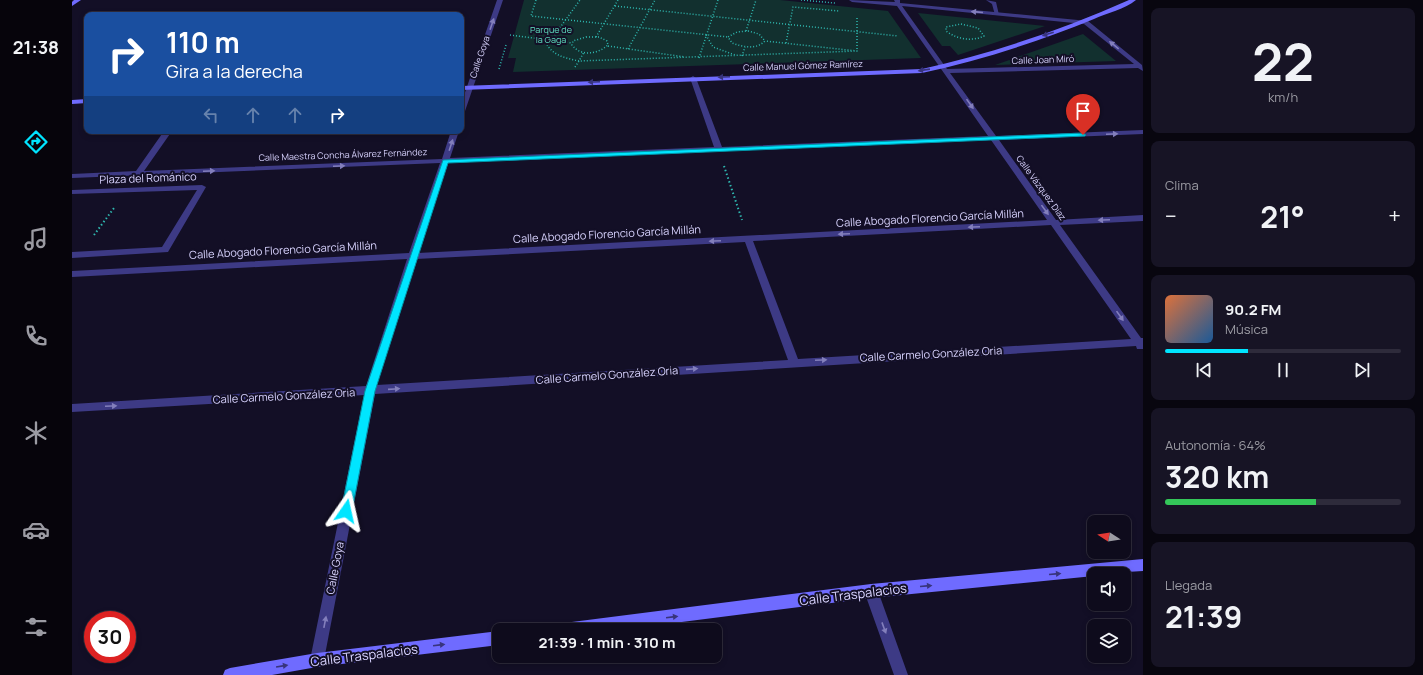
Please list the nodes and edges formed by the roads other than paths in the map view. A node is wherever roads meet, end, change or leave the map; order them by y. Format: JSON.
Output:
{"nodes":[{"id":1,"x":78,"y":0,"type":"edge"},
{"id":2,"x":500,"y":0,"type":"edge"},
{"id":3,"x":852,"y":0,"type":"edge"},
{"id":4,"x":989,"y":0,"type":"edge"},
{"id":5,"x":1133,"y":0,"type":"edge"},
{"id":6,"x":898,"y":2,"type":"edge"},
{"id":7,"x":72,"y":4,"type":"edge"},
{"id":8,"x":997,"y":14,"type":"junction"},
{"id":9,"x":1086,"y":22,"type":"junction"},
{"id":10,"x":1141,"y":67,"type":"edge"},
{"id":11,"x":945,"y":69,"type":"junction"},
{"id":12,"x":693,"y":78,"type":"junction"},
{"id":13,"x":464,"y":88,"type":"edge"},
{"id":14,"x":470,"y":88,"type":"junction"},
{"id":15,"x":72,"y":102,"type":"edge"},
{"id":16,"x":84,"y":102,"type":"edge"},
{"id":17,"x":464,"y":105,"type":"edge"},
{"id":18,"x":1143,"y":132,"type":"edge"},
{"id":19,"x":166,"y":134,"type":"edge"},
{"id":20,"x":454,"y":134,"type":"edge"},
{"id":21,"x":993,"y":138,"type":"junction"},
{"id":22,"x":719,"y":150,"type":"junction"},
{"id":23,"x":445,"y":161,"type":"junction"},
{"id":24,"x":138,"y":174,"type":"junction"},
{"id":25,"x":72,"y":176,"type":"edge"},
{"id":26,"x":72,"y":192,"type":"edge"},
{"id":27,"x":1143,"y":218,"type":"edge"},
{"id":28,"x":1054,"y":223,"type":"junction"},
{"id":29,"x":748,"y":239,"type":"junction"},
{"id":30,"x":76,"y":255,"type":"edge"},
{"id":31,"x":413,"y":255,"type":"junction"},
{"id":32,"x":72,"y":274,"type":"edge"},
{"id":33,"x":1141,"y":344,"type":"edge"},
{"id":34,"x":794,"y":362,"type":"junction"},
{"id":35,"x":370,"y":391,"type":"junction"},
{"id":36,"x":72,"y":408,"type":"edge"},
{"id":37,"x":1143,"y":565,"type":"edge"},
{"id":38,"x":871,"y":591,"type":"junction"},
{"id":39,"x":619,"y":623,"type":"edge"},
{"id":40,"x":492,"y":639,"type":"edge"},
{"id":41,"x":317,"y":660,"type":"junction"},
{"id":42,"x":231,"y":675,"type":"edge"},
{"id":43,"x":901,"y":675,"type":"edge"}],
"edges":[{"from":1,"to":7,"type":"street"},
{"from":14,"to":2,"type":"street","name":"Calle Goya","one_way":true},
{"from":3,"to":6,"type":"street"},
{"from":4,"to":8,"type":"street"},
{"from":5,"to":9,"type":"street","name":"Calle Manuel Gómez Ramírez"},
{"from":8,"to":6,"type":"street","one_way":true},
{"from":6,"to":11,"type":"street","name":"Calle Vázquez Díaz"},
{"from":8,"to":9,"type":"street"},
{"from":10,"to":9,"type":"street","one_way":true},
{"from":9,"to":11,"type":"street","name":"Calle Manuel Gómez Ramírez","one_way":true},
{"from":10,"to":11,"type":"street","name":"Calle Joan Miró"},
{"from":11,"to":12,"type":"street","name":"Calle Manuel Gómez Ramírez","one_way":true},
{"from":11,"to":21,"type":"street","name":"Calle Vázquez Díaz","one_way":true},
{"from":12,"to":14,"type":"street","name":"Calle Manuel Gómez Ramírez","one_way":true},
{"from":12,"to":22,"type":"street"},
{"from":13,"to":14,"type":"street","name":"Calle Manuel Gómez Ramírez"},
{"from":14,"to":17,"type":"street","name":"Calle Goya"},
{"from":15,"to":16,"type":"street"},
{"from":21,"to":18,"type":"street","name":"Calle Maestra Concha Álvarez Fernández","one_way":true},
{"from":19,"to":24,"type":"street"},
{"from":23,"to":20,"type":"street","name":"Calle Goya","one_way":true},
{"from":21,"to":22,"type":"street","name":"Calle Maestra Concha Álvarez Fernández"},
{"from":21,"to":28,"type":"street","name":"Calle Vázquez Díaz","one_way":true},
{"from":22,"to":23,"type":"street","name":"Calle Maestra Concha Álvarez Fernández"},
{"from":24,"to":23,"type":"street","name":"Calle Maestra Concha Álvarez Fernández","one_way":true},
{"from":23,"to":31,"type":"street","name":"Calle Goya"},
{"from":24,"to":25,"type":"street","name":"Calle Maestra Concha Álvarez Fernández"},
{"from":26,"to":30,"type":"street","name":"Plaza del Románico"},
{"from":27,"to":28,"type":"street","name":"Calle Abogado Florencio García Millán","one_way":true},
{"from":28,"to":29,"type":"street","name":"Calle Abogado Florencio García Millán","one_way":true},
{"from":28,"to":33,"type":"street","name":"Calle Vázquez Díaz","one_way":true},
{"from":29,"to":31,"type":"street","name":"Calle Abogado Florencio García Millán","one_way":true},
{"from":29,"to":34,"type":"street"},
{"from":31,"to":32,"type":"street","name":"Calle Abogado Florencio García Millán"},
{"from":31,"to":35,"type":"street","name":"Calle Goya"},
{"from":34,"to":33,"type":"street","name":"Calle Carmelo González Oria","one_way":true},
{"from":35,"to":34,"type":"street","name":"Calle Carmelo González Oria","one_way":true},
{"from":36,"to":35,"type":"street","name":"Calle Carmelo González Oria","one_way":true},
{"from":41,"to":35,"type":"street","name":"Calle Goya","one_way":true},
{"from":38,"to":37,"type":"street","name":"Calle Traspalacios","one_way":true},
{"from":39,"to":38,"type":"street","name":"Calle Traspalacios","one_way":true},
{"from":38,"to":43,"type":"street","one_way":true},
{"from":41,"to":40,"type":"street","name":"Calle Traspalacios","one_way":true},
{"from":42,"to":41,"type":"street","name":"Calle Traspalacios","one_way":true}]}
